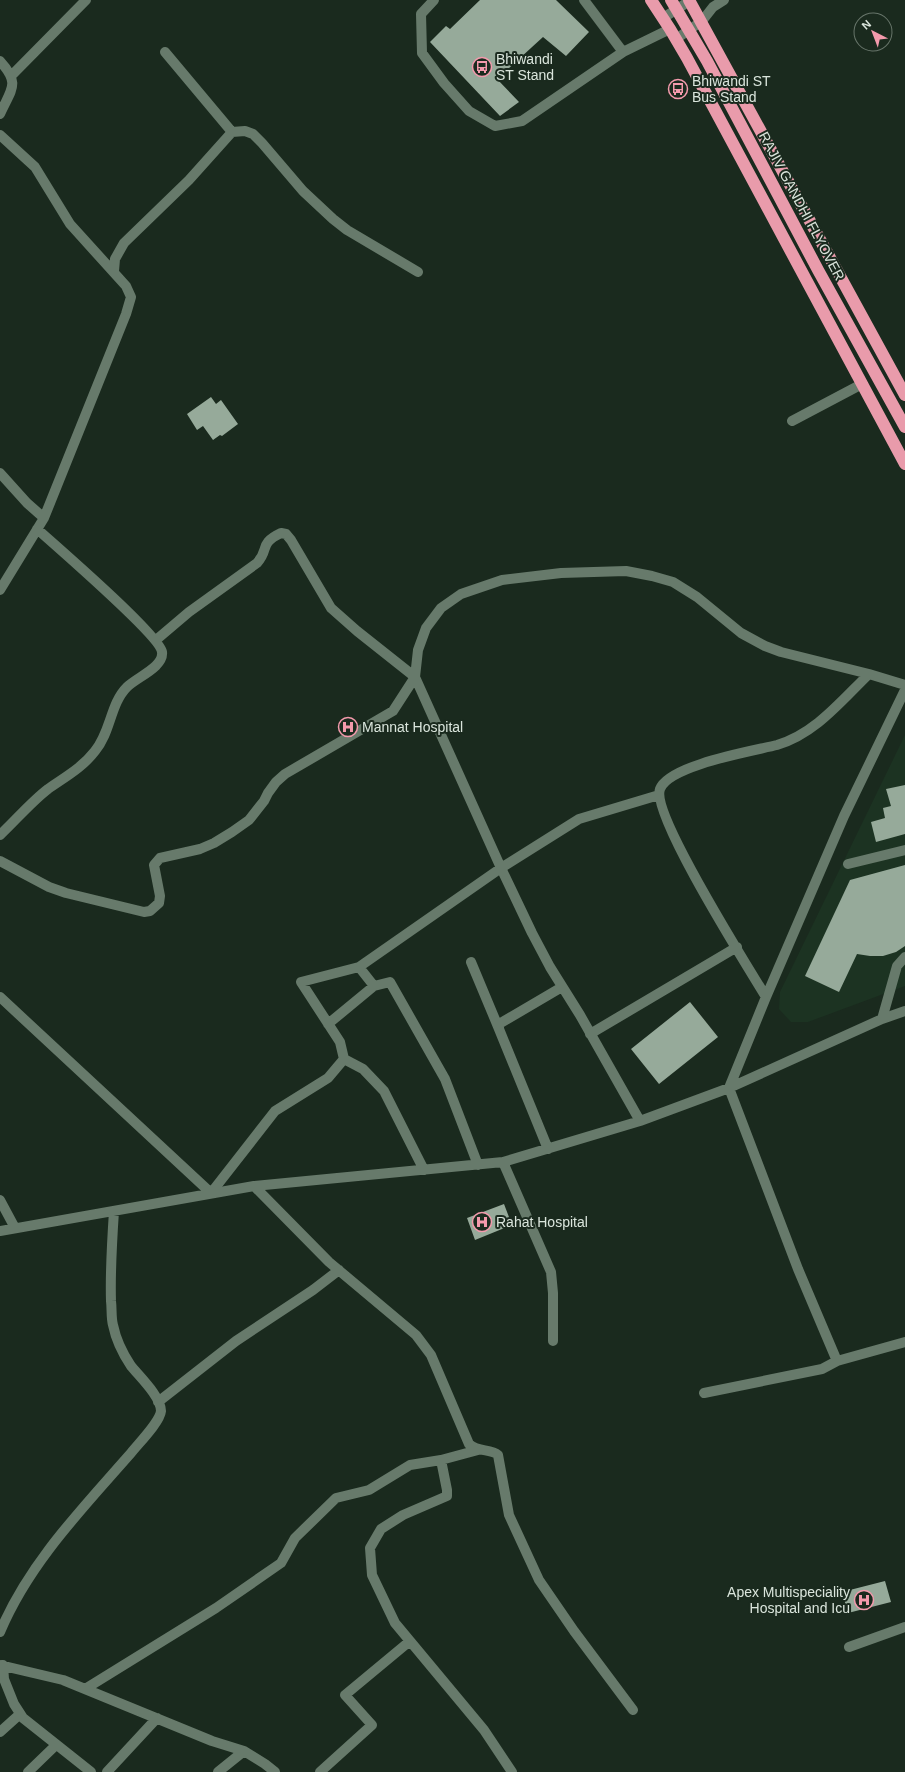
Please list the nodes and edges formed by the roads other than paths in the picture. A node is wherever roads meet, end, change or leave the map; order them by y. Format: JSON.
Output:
{"nodes":[{"id":1,"x":86,"y":0,"type":"edge"},
{"id":2,"x":434,"y":0,"type":"edge"},
{"id":3,"x":584,"y":0,"type":"edge"},
{"id":4,"x":651,"y":0,"type":"edge"},
{"id":5,"x":672,"y":0,"type":"edge"},
{"id":6,"x":690,"y":0,"type":"edge"},
{"id":7,"x":724,"y":0,"type":"edge"},
{"id":8,"x":663,"y":18,"type":"junction"},
{"id":9,"x":702,"y":21,"type":"junction"},
{"id":10,"x":673,"y":34,"type":"junction"},
{"id":11,"x":165,"y":52,"type":"dead end"},
{"id":12,"x":623,"y":52,"type":"junction"},
{"id":13,"x":0,"y":61,"type":"edge"},
{"id":14,"x":12,"y":75,"type":"junction"},
{"id":15,"x":0,"y":114,"type":"edge"},
{"id":16,"x":232,"y":132,"type":"junction"},
{"id":17,"x":0,"y":135,"type":"edge"},
{"id":18,"x":114,"y":271,"type":"junction"},
{"id":19,"x":418,"y":272,"type":"dead end"},
{"id":20,"x":862,"y":384,"type":"junction"},
{"id":21,"x":905,"y":395,"type":"edge"},
{"id":22,"x":792,"y":421,"type":"dead end"},
{"id":23,"x":905,"y":427,"type":"edge"},
{"id":24,"x":905,"y":464,"type":"edge"},
{"id":25,"x":0,"y":473,"type":"edge"},
{"id":26,"x":44,"y":518,"type":"junction"},
{"id":27,"x":37,"y":529,"type":"junction"},
{"id":28,"x":0,"y":590,"type":"edge"},
{"id":29,"x":156,"y":640,"type":"junction"},
{"id":30,"x":869,"y":674,"type":"junction"},
{"id":31,"x":415,"y":677,"type":"junction"},
{"id":32,"x":905,"y":685,"type":"edge"},
{"id":33,"x":905,"y":690,"type":"edge"},
{"id":34,"x":659,"y":795,"type":"junction"},
{"id":35,"x":0,"y":835,"type":"edge"},
{"id":36,"x":905,"y":850,"type":"edge"},
{"id":37,"x":0,"y":861,"type":"edge"},
{"id":38,"x":848,"y":864,"type":"dead end"},
{"id":39,"x":501,"y":868,"type":"junction"},
{"id":40,"x":737,"y":947,"type":"junction"},
{"id":41,"x":905,"y":957,"type":"edge"},
{"id":42,"x":471,"y":962,"type":"dead end"},
{"id":43,"x":359,"y":967,"type":"junction"},
{"id":44,"x":374,"y":986,"type":"junction"},
{"id":45,"x":562,"y":987,"type":"junction"},
{"id":46,"x":0,"y":997,"type":"edge"},
{"id":47,"x":766,"y":997,"type":"junction"},
{"id":48,"x":905,"y":1011,"type":"edge"},
{"id":49,"x":882,"y":1019,"type":"junction"},
{"id":50,"x":328,"y":1024,"type":"junction"},
{"id":51,"x":499,"y":1029,"type":"junction"},
{"id":52,"x":590,"y":1034,"type":"junction"},
{"id":53,"x":344,"y":1060,"type":"junction"},
{"id":54,"x":729,"y":1088,"type":"junction"},
{"id":55,"x":640,"y":1121,"type":"junction"},
{"id":56,"x":548,"y":1149,"type":"junction"},
{"id":57,"x":503,"y":1162,"type":"junction"},
{"id":58,"x":478,"y":1165,"type":"junction"},
{"id":59,"x":424,"y":1170,"type":"junction"},
{"id":60,"x":254,"y":1186,"type":"junction"},
{"id":61,"x":212,"y":1193,"type":"junction"},
{"id":62,"x":0,"y":1200,"type":"edge"},
{"id":63,"x":114,"y":1211,"type":"junction"},
{"id":64,"x":15,"y":1228,"type":"junction"},
{"id":65,"x":0,"y":1231,"type":"edge"},
{"id":66,"x":339,"y":1270,"type":"junction"},
{"id":67,"x":553,"y":1341,"type":"dead end"},
{"id":68,"x":905,"y":1342,"type":"edge"},
{"id":69,"x":837,"y":1360,"type":"junction"},
{"id":70,"x":704,"y":1393,"type":"dead end"},
{"id":71,"x":158,"y":1402,"type":"junction"},
{"id":72,"x":478,"y":1450,"type":"junction"},
{"id":73,"x":441,"y":1460,"type":"junction"},
{"id":74,"x":905,"y":1627,"type":"edge"},
{"id":75,"x":0,"y":1632,"type":"edge"},
{"id":76,"x":410,"y":1641,"type":"junction"},
{"id":77,"x":849,"y":1647,"type":"dead end"},
{"id":78,"x":1,"y":1665,"type":"edge"},
{"id":79,"x":85,"y":1689,"type":"junction"},
{"id":80,"x":633,"y":1710,"type":"dead end"},
{"id":81,"x":20,"y":1714,"type":"junction"},
{"id":82,"x":157,"y":1718,"type":"junction"},
{"id":83,"x":0,"y":1732,"type":"edge"},
{"id":84,"x":56,"y":1745,"type":"junction"},
{"id":85,"x":244,"y":1751,"type":"junction"},
{"id":86,"x":28,"y":1772,"type":"edge"},
{"id":87,"x":91,"y":1772,"type":"edge"},
{"id":88,"x":107,"y":1772,"type":"edge"},
{"id":89,"x":218,"y":1772,"type":"edge"},
{"id":90,"x":275,"y":1772,"type":"edge"},
{"id":91,"x":320,"y":1772,"type":"edge"},
{"id":92,"x":512,"y":1772,"type":"edge"}],
"edges":[{"from":1,"to":14,"type":"street"},
{"from":2,"to":12,"type":"street"},
{"from":3,"to":12,"type":"street"},
{"from":4,"to":8,"type":"highway"},
{"from":5,"to":23,"type":"highway","name":"RAJIV GANDHI FLYOVER"},
{"from":6,"to":8,"type":"street"},
{"from":6,"to":9,"type":"highway"},
{"from":7,"to":9,"type":"street"},
{"from":8,"to":10,"type":"highway"},
{"from":9,"to":10,"type":"street"},
{"from":9,"to":21,"type":"highway"},
{"from":10,"to":12,"type":"street"},
{"from":10,"to":20,"type":"highway"},
{"from":11,"to":16,"type":"street"},
{"from":13,"to":14,"type":"street"},
{"from":14,"to":15,"type":"street"},
{"from":16,"to":18,"type":"street"},
{"from":16,"to":19,"type":"street"},
{"from":17,"to":18,"type":"street"},
{"from":18,"to":26,"type":"street"},
{"from":20,"to":22,"type":"street"},
{"from":20,"to":24,"type":"highway"},
{"from":25,"to":26,"type":"street"},
{"from":26,"to":27,"type":"street"},
{"from":27,"to":28,"type":"street"},
{"from":27,"to":29,"type":"street"},
{"from":29,"to":31,"type":"street"},
{"from":29,"to":35,"type":"street"},
{"from":30,"to":31,"type":"street"},
{"from":30,"to":32,"type":"street"},
{"from":30,"to":34,"type":"street"},
{"from":31,"to":37,"type":"street"},
{"from":31,"to":39,"type":"street"},
{"from":33,"to":47,"type":"street"},
{"from":34,"to":39,"type":"street"},
{"from":34,"to":40,"type":"street"},
{"from":36,"to":38,"type":"street"},
{"from":39,"to":43,"type":"street"},
{"from":39,"to":45,"type":"street"},
{"from":40,"to":47,"type":"street"},
{"from":40,"to":52,"type":"street"},
{"from":41,"to":49,"type":"street"},
{"from":42,"to":51,"type":"street"},
{"from":43,"to":44,"type":"street"},
{"from":43,"to":50,"type":"street"},
{"from":44,"to":50,"type":"street"},
{"from":44,"to":58,"type":"street"},
{"from":45,"to":51,"type":"street"},
{"from":45,"to":52,"type":"street"},
{"from":46,"to":61,"type":"street"},
{"from":47,"to":54,"type":"street"},
{"from":48,"to":49,"type":"street"},
{"from":49,"to":54,"type":"street"},
{"from":50,"to":53,"type":"street"},
{"from":51,"to":56,"type":"street"},
{"from":52,"to":55,"type":"street"},
{"from":53,"to":59,"type":"street"},
{"from":53,"to":61,"type":"street"},
{"from":54,"to":55,"type":"street"},
{"from":54,"to":69,"type":"street"},
{"from":55,"to":56,"type":"street"},
{"from":56,"to":57,"type":"street"},
{"from":57,"to":58,"type":"street"},
{"from":57,"to":67,"type":"street"},
{"from":58,"to":59,"type":"street"},
{"from":59,"to":60,"type":"street"},
{"from":60,"to":61,"type":"street"},
{"from":60,"to":66,"type":"street"},
{"from":61,"to":63,"type":"street"},
{"from":62,"to":64,"type":"street"},
{"from":63,"to":64,"type":"street"},
{"from":63,"to":71,"type":"street"},
{"from":64,"to":65,"type":"street"},
{"from":66,"to":71,"type":"street"},
{"from":66,"to":72,"type":"street"},
{"from":68,"to":69,"type":"street"},
{"from":69,"to":70,"type":"street"},
{"from":71,"to":75,"type":"street"},
{"from":72,"to":73,"type":"street"},
{"from":72,"to":80,"type":"street"},
{"from":73,"to":76,"type":"street"},
{"from":73,"to":79,"type":"street"},
{"from":74,"to":77,"type":"street"},
{"from":76,"to":91,"type":"street"},
{"from":76,"to":92,"type":"street"},
{"from":78,"to":79,"type":"street"},
{"from":78,"to":81,"type":"street"},
{"from":79,"to":82,"type":"street"},
{"from":81,"to":83,"type":"street"},
{"from":81,"to":84,"type":"street"},
{"from":82,"to":85,"type":"street"},
{"from":82,"to":88,"type":"street"},
{"from":84,"to":86,"type":"street"},
{"from":84,"to":87,"type":"street"},
{"from":85,"to":89,"type":"street"},
{"from":85,"to":90,"type":"street"}]}
